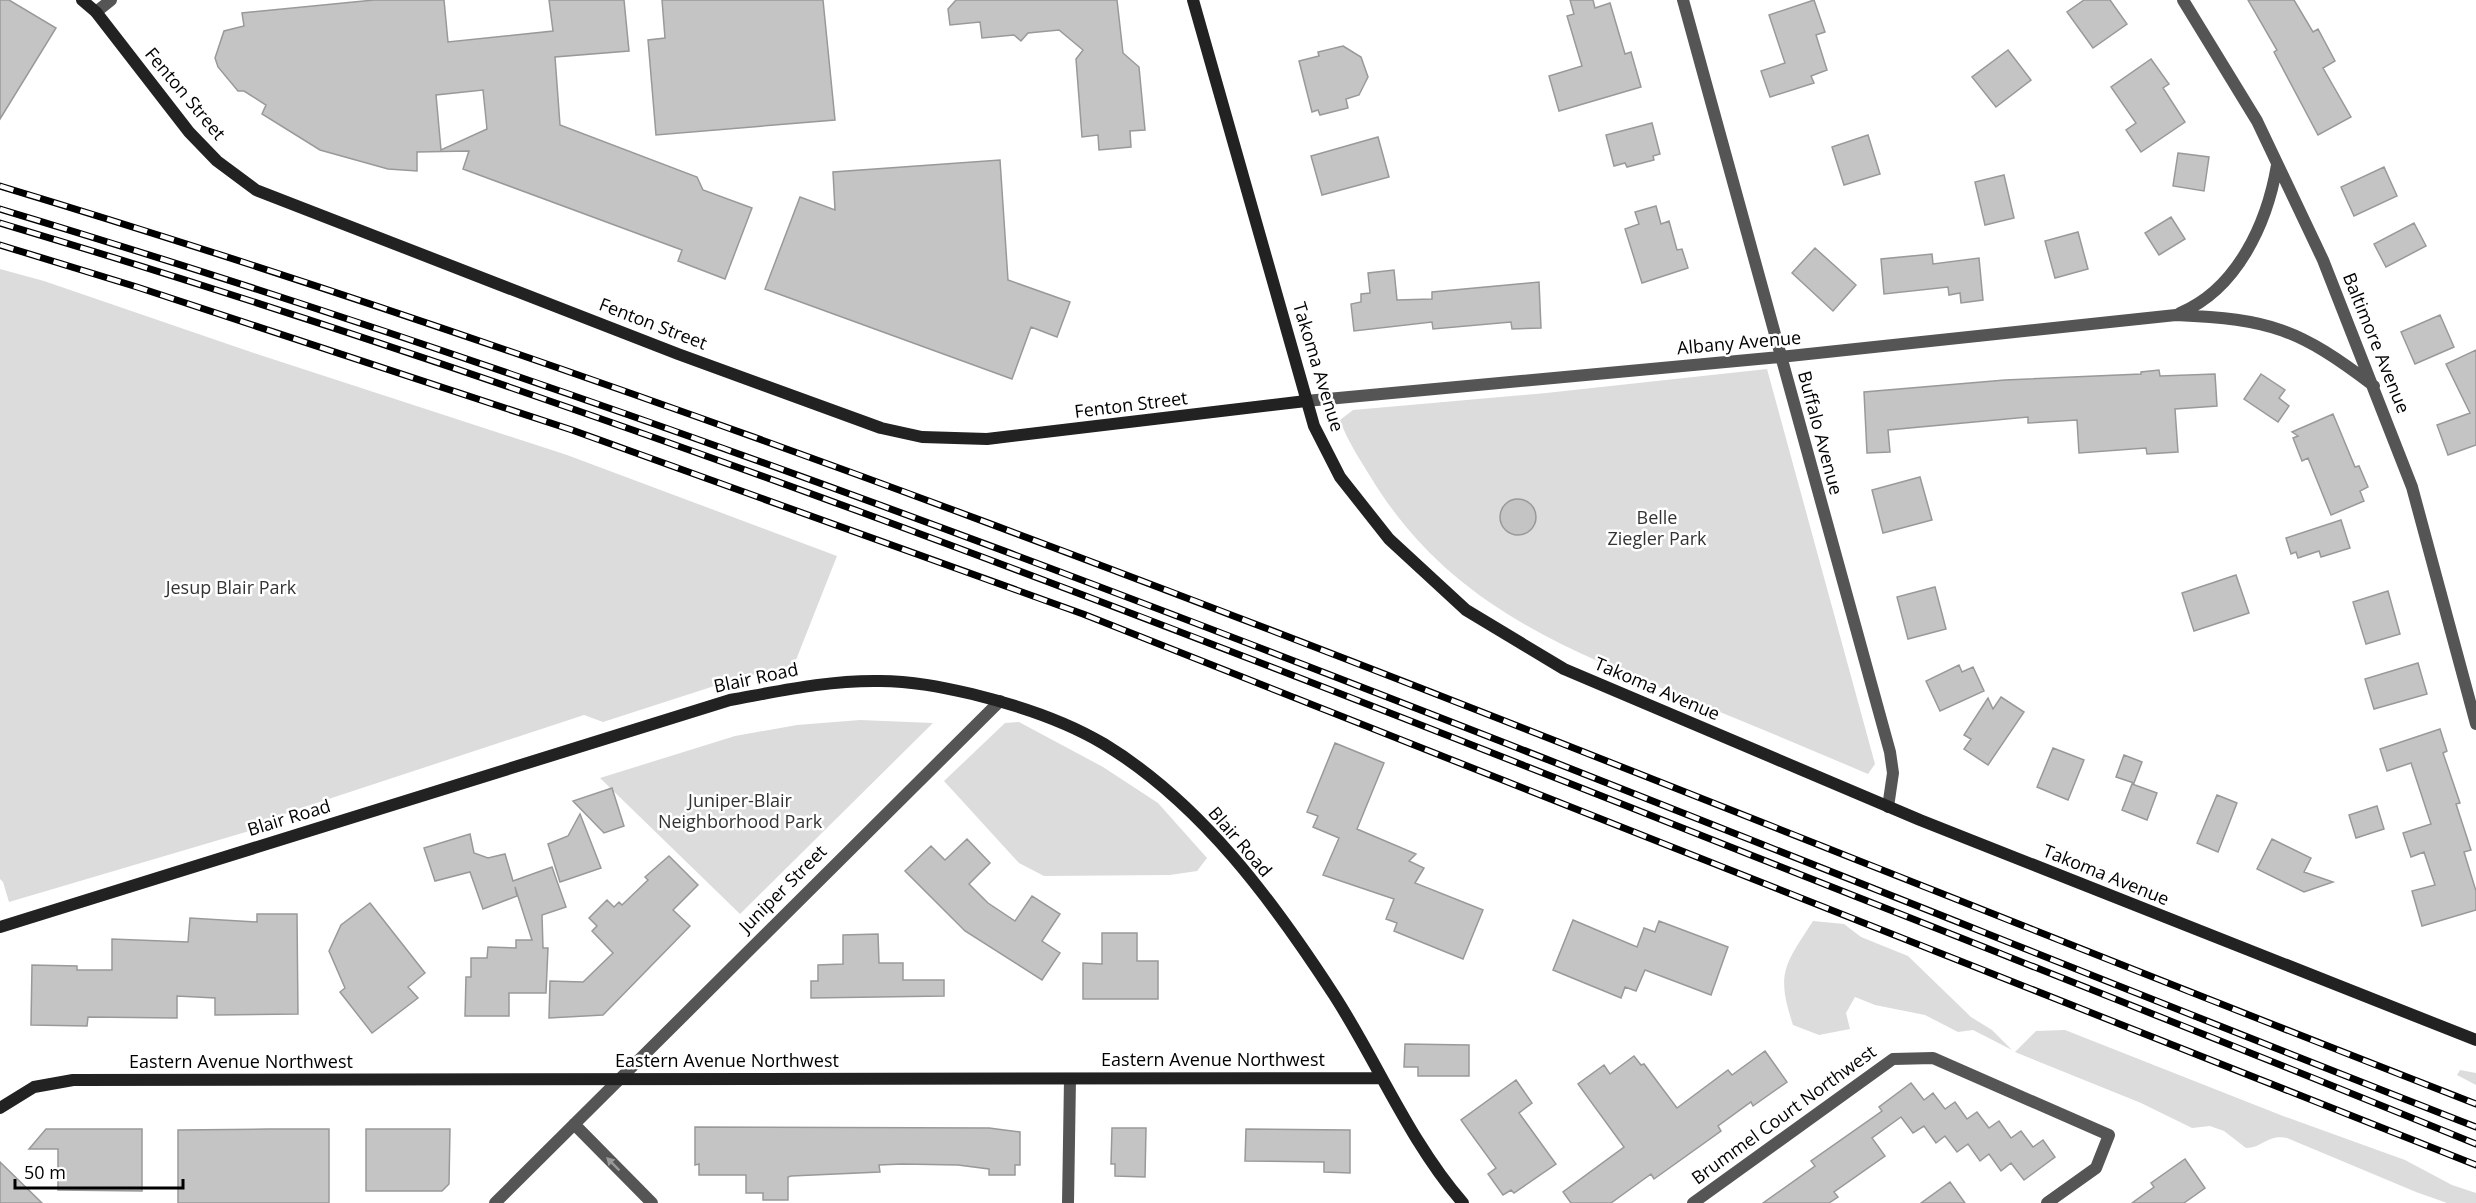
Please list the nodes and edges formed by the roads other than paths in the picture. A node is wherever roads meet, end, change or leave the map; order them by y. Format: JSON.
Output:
{"nodes":[{"id":1,"x":82,"y":0,"type":"edge"},
{"id":2,"x":111,"y":0,"type":"edge"},
{"id":3,"x":1193,"y":0,"type":"edge"},
{"id":4,"x":1683,"y":0,"type":"edge"},
{"id":5,"x":2186,"y":2,"type":"edge"},
{"id":6,"x":96,"y":12,"type":"junction"},
{"id":7,"x":2277,"y":165,"type":"junction"},
{"id":8,"x":2176,"y":315,"type":"junction"},
{"id":9,"x":1780,"y":357,"type":"junction"},
{"id":10,"x":2374,"y":386,"type":"junction"},
{"id":11,"x":1306,"y":401,"type":"junction"},
{"id":12,"x":1000,"y":701,"type":"junction"},
{"id":13,"x":2476,"y":724,"type":"edge"},
{"id":14,"x":1888,"y":807,"type":"junction"},
{"id":15,"x":0,"y":927,"type":"edge"},
{"id":16,"x":2476,"y":1040,"type":"edge"},
{"id":17,"x":1380,"y":1078,"type":"junction"},
{"id":18,"x":619,"y":1079,"type":"junction"},
{"id":19,"x":1070,"y":1079,"type":"junction"},
{"id":20,"x":0,"y":1108,"type":"edge"},
{"id":21,"x":574,"y":1124,"type":"junction"},
{"id":22,"x":495,"y":1203,"type":"edge"},
{"id":23,"x":652,"y":1203,"type":"edge"},
{"id":24,"x":1068,"y":1203,"type":"edge"},
{"id":25,"x":1463,"y":1203,"type":"edge"},
{"id":26,"x":1693,"y":1203,"type":"edge"},
{"id":27,"x":2047,"y":1203,"type":"edge"}],
"edges":[{"from":1,"to":6,"type":"street","name":"Fenton Street"},
{"from":2,"to":6,"type":"street"},
{"from":3,"to":11,"type":"street","name":"Takoma Avenue"},
{"from":4,"to":9,"type":"street","name":"Buffalo Avenue"},
{"from":5,"to":7,"type":"street","name":"Baltimore Avenue"},
{"from":6,"to":11,"type":"street","name":"Fenton Street"},
{"from":7,"to":8,"type":"street","name":"Albany Avenue"},
{"from":7,"to":10,"type":"street","name":"Baltimore Avenue"},
{"from":8,"to":9,"type":"street","name":"Albany Avenue"},
{"from":8,"to":10,"type":"street","name":"Albany Avenue"},
{"from":9,"to":11,"type":"street","name":"Albany Avenue"},
{"from":9,"to":14,"type":"street","name":"Buffalo Avenue"},
{"from":10,"to":13,"type":"street","name":"Baltimore Avenue"},
{"from":11,"to":14,"type":"street","name":"Takoma Avenue"},
{"from":12,"to":15,"type":"street","name":"Blair Road"},
{"from":12,"to":17,"type":"street","name":"Blair Road"},
{"from":12,"to":18,"type":"street","name":"Juniper Street"},
{"from":14,"to":16,"type":"street","name":"Takoma Avenue"},
{"from":17,"to":19,"type":"street","name":"Eastern Avenue Northwest"},
{"from":17,"to":25,"type":"street","name":"Blair Road"},
{"from":18,"to":19,"type":"street","name":"Eastern Avenue Northwest"},
{"from":18,"to":20,"type":"street","name":"Eastern Avenue Northwest"},
{"from":18,"to":21,"type":"street","name":"Juniper Street"},
{"from":19,"to":24,"type":"street"},
{"from":21,"to":22,"type":"street","name":"Juniper Street"},
{"from":23,"to":21,"type":"street","one_way":true},
{"from":26,"to":27,"type":"street","name":"Brummel Court Northwest"}]}
